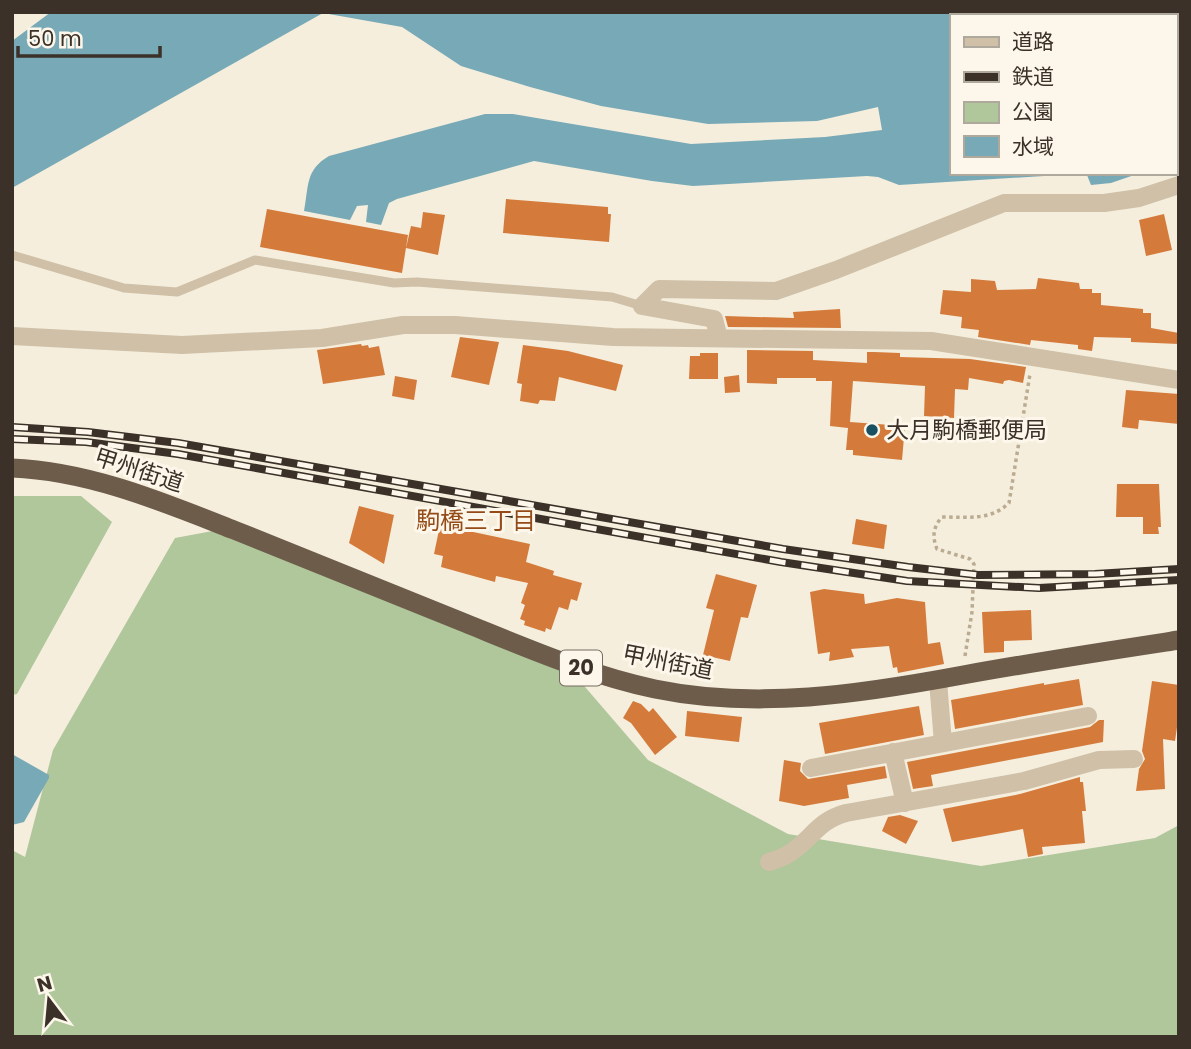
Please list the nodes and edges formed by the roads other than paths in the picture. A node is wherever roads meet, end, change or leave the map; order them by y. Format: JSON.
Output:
{"nodes":[{"id":1,"x":1179,"y":185,"type":"edge"},
{"id":2,"x":12,"y":255,"type":"edge"},
{"id":3,"x":642,"y":306,"type":"junction"},
{"id":4,"x":12,"y":336,"type":"edge"},
{"id":5,"x":719,"y":338,"type":"junction"},
{"id":6,"x":1179,"y":380,"type":"edge"},
{"id":7,"x":12,"y":468,"type":"edge"},
{"id":8,"x":1179,"y":639,"type":"edge"},
{"id":9,"x":937,"y":681,"type":"junction"},
{"id":10,"x":1088,"y":716,"type":"dead end"},
{"id":11,"x":943,"y":743,"type":"junction"},
{"id":12,"x":893,"y":752,"type":"junction"},
{"id":13,"x":1134,"y":759,"type":"dead end"},
{"id":14,"x":811,"y":768,"type":"dead end"},
{"id":15,"x":905,"y":803,"type":"junction"},
{"id":16,"x":769,"y":862,"type":"dead end"}],
"edges":[{"from":1,"to":3,"type":"street"},
{"from":2,"to":3,"type":"lane"},
{"from":3,"to":5,"type":"street"},
{"from":4,"to":5,"type":"street"},
{"from":5,"to":6,"type":"street"},
{"from":7,"to":9,"type":"highway","name":"甲州街道","number":"20"},
{"from":8,"to":9,"type":"highway","name":"甲州街道","number":"20"},
{"from":9,"to":11,"type":"street"},
{"from":10,"to":11,"type":"street"},
{"from":11,"to":12,"type":"street"},
{"from":12,"to":14,"type":"street"},
{"from":12,"to":15,"type":"street"},
{"from":13,"to":15,"type":"street"},
{"from":15,"to":16,"type":"street"}]}
